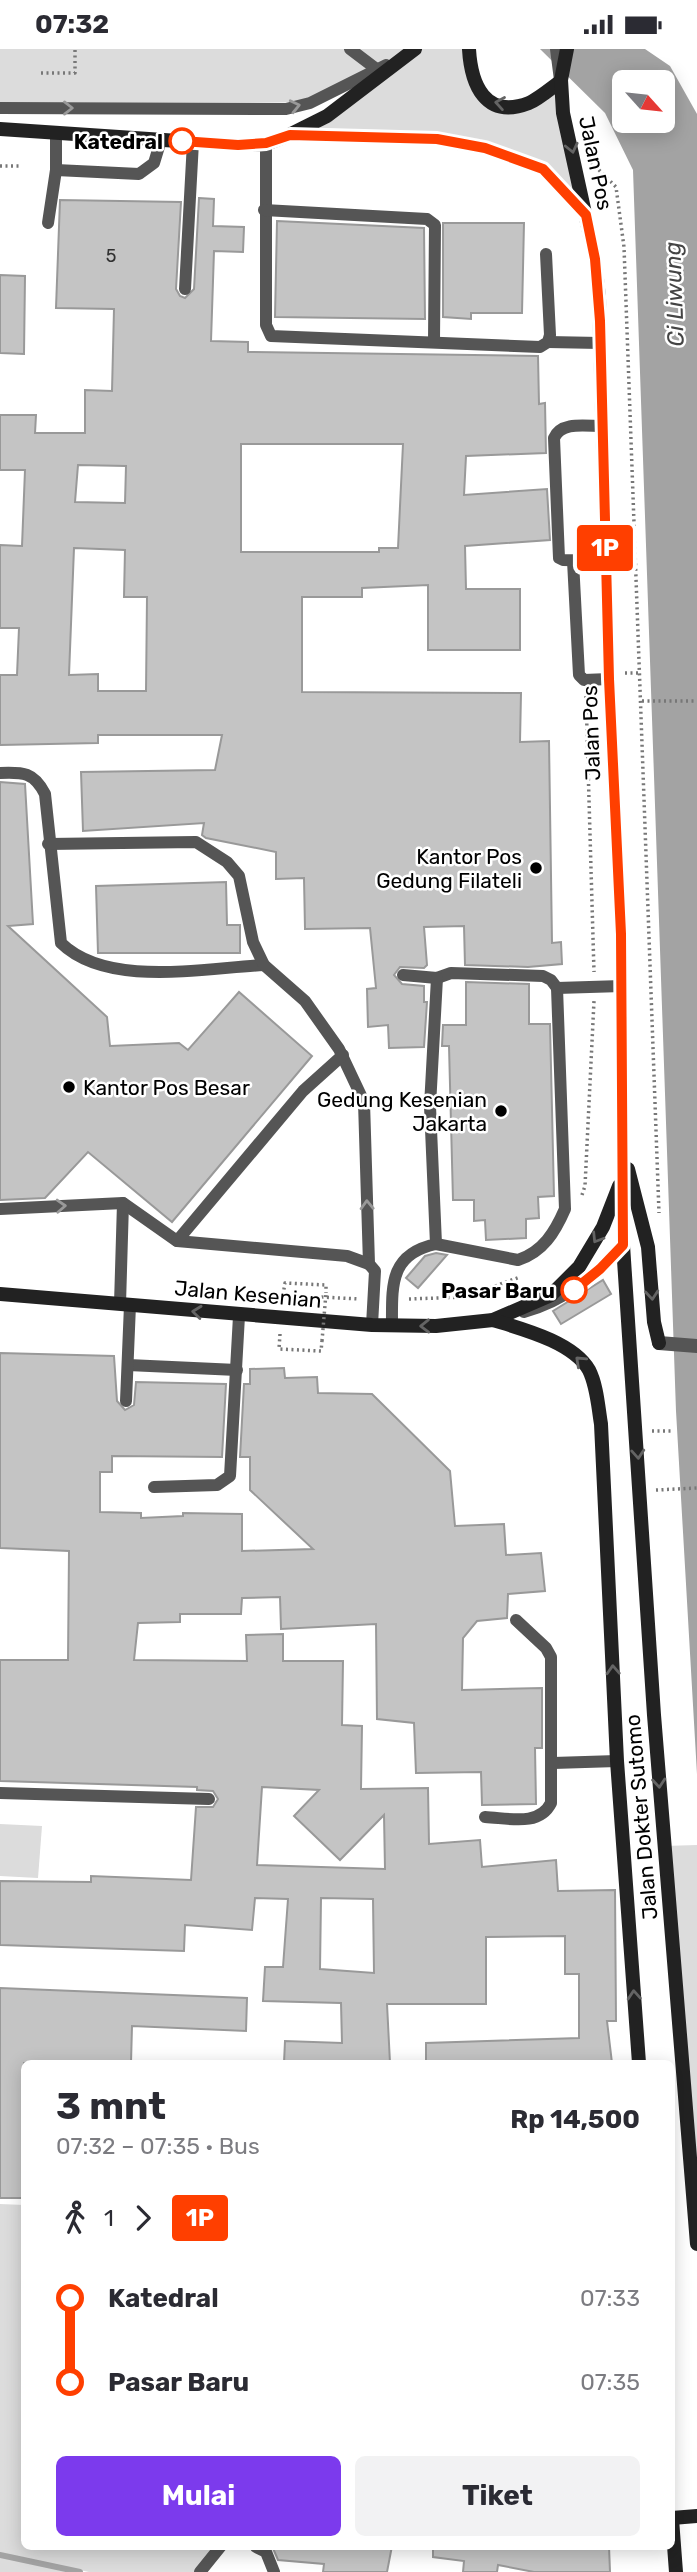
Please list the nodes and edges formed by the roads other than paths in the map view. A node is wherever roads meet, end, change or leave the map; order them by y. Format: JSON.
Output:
{"nodes":[{"id":1,"x":350,"y":49,"type":"edge"},
{"id":2,"x":414,"y":49,"type":"edge"},
{"id":3,"x":470,"y":49,"type":"edge"},
{"id":4,"x":556,"y":49,"type":"edge"},
{"id":5,"x":567,"y":49,"type":"edge"},
{"id":6,"x":380,"y":73,"type":"junction"},
{"id":7,"x":560,"y":76,"type":"junction"},
{"id":8,"x":0,"y":108,"type":"edge"},
{"id":9,"x":0,"y":128,"type":"edge"},
{"id":10,"x":56,"y":132,"type":"junction"},
{"id":11,"x":290,"y":135,"type":"junction"},
{"id":12,"x":161,"y":140,"type":"junction"},
{"id":13,"x":193,"y":142,"type":"junction"},
{"id":14,"x":266,"y":143,"type":"junction"},
{"id":15,"x":55,"y":170,"type":"junction"},
{"id":16,"x":264,"y":211,"type":"junction"},
{"id":17,"x":586,"y":215,"type":"junction"},
{"id":18,"x":48,"y":223,"type":"dead end"},
{"id":19,"x":546,"y":254,"type":"dead end"},
{"id":20,"x":185,"y":289,"type":"dead end"},
{"id":21,"x":434,"y":341,"type":"junction"},
{"id":22,"x":548,"y":342,"type":"junction"},
{"id":23,"x":600,"y":343,"type":"junction"},
{"id":24,"x":602,"y":426,"type":"junction"},
{"id":25,"x":573,"y":561,"type":"junction"},
{"id":26,"x":605,"y":561,"type":"junction"},
{"id":27,"x":609,"y":679,"type":"junction"},
{"id":28,"x":0,"y":773,"type":"edge"},
{"id":29,"x":48,"y":844,"type":"junction"},
{"id":30,"x":264,"y":965,"type":"junction"},
{"id":31,"x":403,"y":975,"type":"dead end"},
{"id":32,"x":437,"y":978,"type":"junction"},
{"id":33,"x":622,"y":986,"type":"junction"},
{"id":34,"x":557,"y":988,"type":"junction"},
{"id":35,"x":343,"y":1055,"type":"junction"},
{"id":36,"x":623,"y":1156,"type":"junction"},
{"id":37,"x":623,"y":1175,"type":"junction"},
{"id":38,"x":123,"y":1203,"type":"junction"},
{"id":39,"x":0,"y":1209,"type":"edge"},
{"id":40,"x":177,"y":1241,"type":"junction"},
{"id":41,"x":436,"y":1244,"type":"junction"},
{"id":42,"x":623,"y":1245,"type":"junction"},
{"id":43,"x":369,"y":1264,"type":"junction"},
{"id":44,"x":0,"y":1294,"type":"edge"},
{"id":45,"x":125,"y":1305,"type":"junction"},
{"id":46,"x":239,"y":1316,"type":"junction"},
{"id":47,"x":493,"y":1320,"type":"junction"},
{"id":48,"x":372,"y":1325,"type":"junction"},
{"id":49,"x":392,"y":1326,"type":"junction"},
{"id":50,"x":664,"y":1344,"type":"joint"},
{"id":51,"x":697,"y":1346,"type":"edge"},
{"id":52,"x":128,"y":1365,"type":"junction"},
{"id":53,"x":237,"y":1370,"type":"junction"},
{"id":54,"x":634,"y":1386,"type":"joint"},
{"id":55,"x":126,"y":1401,"type":"dead end"},
{"id":56,"x":153,"y":1487,"type":"dead end"},
{"id":57,"x":516,"y":1620,"type":"dead end"},
{"id":58,"x":617,"y":1761,"type":"junction"},
{"id":59,"x":553,"y":1762,"type":"junction"},
{"id":60,"x":0,"y":1793,"type":"edge"},
{"id":61,"x":209,"y":1799,"type":"dead end"},
{"id":62,"x":485,"y":1817,"type":"dead end"},
{"id":63,"x":639,"y":2060,"type":"edge"},
{"id":64,"x":697,"y":2244,"type":"edge"},
{"id":65,"x":697,"y":2516,"type":"edge"},
{"id":66,"x":675,"y":2518,"type":"edge"},
{"id":67,"x":218,"y":2550,"type":"edge"},
{"id":68,"x":262,"y":2550,"type":"edge"},
{"id":69,"x":674,"y":2550,"type":"edge"},
{"id":70,"x":200,"y":2572,"type":"edge"},
{"id":71,"x":274,"y":2572,"type":"edge"},
{"id":72,"x":676,"y":2572,"type":"edge"}],
"edges":[{"from":1,"to":6,"type":"lane"},
{"from":2,"to":6,"type":"main road"},
{"from":7,"to":3,"type":"main road","one_way":true},
{"from":4,"to":7,"type":"lane"},
{"from":5,"to":7,"type":"main road","name":"Jalan Pos"},
{"from":8,"to":6,"type":"lane","one_way":true},
{"from":6,"to":11,"type":"main road"},
{"from":7,"to":17,"type":"main road","name":"Jalan Pos","one_way":true},
{"from":9,"to":10,"type":"main road"},
{"from":10,"to":12,"type":"main road"},
{"from":10,"to":15,"type":"lane"},
{"from":11,"to":14,"type":"main road"},
{"from":11,"to":17,"type":"main road"},
{"from":12,"to":13,"type":"main road"},
{"from":12,"to":15,"type":"lane"},
{"from":13,"to":14,"type":"main road"},
{"from":13,"to":20,"type":"lane"},
{"from":14,"to":16,"type":"lane"},
{"from":15,"to":18,"type":"lane"},
{"from":16,"to":21,"type":"lane"},
{"from":16,"to":21,"type":"lane"},
{"from":17,"to":23,"type":"main road","name":"Jalan Pos"},
{"from":19,"to":22,"type":"lane"},
{"from":21,"to":22,"type":"lane"},
{"from":22,"to":23,"type":"lane"},
{"from":23,"to":24,"type":"main road","name":"Jalan Pos"},
{"from":24,"to":25,"type":"lane"},
{"from":24,"to":26,"type":"main road","name":"Jalan Pos"},
{"from":25,"to":26,"type":"lane"},
{"from":25,"to":27,"type":"lane"},
{"from":26,"to":27,"type":"main road","name":"Jalan Pos"},
{"from":27,"to":33,"type":"main road","name":"Jalan Pos"},
{"from":28,"to":29,"type":"lane"},
{"from":29,"to":30,"type":"lane"},
{"from":29,"to":30,"type":"lane"},
{"from":30,"to":35,"type":"lane"},
{"from":31,"to":32,"type":"lane"},
{"from":32,"to":34,"type":"lane"},
{"from":32,"to":41,"type":"lane"},
{"from":33,"to":34,"type":"lane"},
{"from":33,"to":36,"type":"main road","name":"Jalan Pos"},
{"from":34,"to":41,"type":"lane"},
{"from":35,"to":40,"type":"lane"},
{"from":43,"to":35,"type":"lane","one_way":true},
{"from":36,"to":37,"type":"main road","name":"Jalan Pos"},
{"from":36,"to":50,"type":"main road","one_way":true},
{"from":37,"to":42,"type":"main road","name":"Jalan Pos"},
{"from":37,"to":47,"type":"main road","one_way":true},
{"from":39,"to":38,"type":"lane","one_way":true},
{"from":38,"to":40,"type":"lane"},
{"from":38,"to":45,"type":"lane"},
{"from":40,"to":43,"type":"lane"},
{"from":41,"to":49,"type":"lane"},
{"from":42,"to":47,"type":"lane"},
{"from":42,"to":54,"type":"main road","name":"Jalan Pos"},
{"from":43,"to":48,"type":"lane"},
{"from":44,"to":45,"type":"main road","name":"Jalan Kesenian"},
{"from":46,"to":45,"type":"main road","name":"Jalan Kesenian","one_way":true},
{"from":45,"to":52,"type":"lane"},
{"from":46,"to":48,"type":"main road","name":"Jalan Kesenian"},
{"from":46,"to":53,"type":"lane"},
{"from":47,"to":49,"type":"main road","name":"Jalan Kesenian","one_way":true},
{"from":58,"to":47,"type":"main road","name":"Jalan Dokter Sutomo","one_way":true},
{"from":48,"to":49,"type":"main road","name":"Jalan Kesenian"},
{"from":50,"to":51,"type":"street"},
{"from":52,"to":53,"type":"lane"},
{"from":52,"to":55,"type":"lane"},
{"from":53,"to":56,"type":"lane"},
{"from":54,"to":64,"type":"main road","name":"Jalan Dokter Sutomo","one_way":true},
{"from":57,"to":59,"type":"lane"},
{"from":58,"to":59,"type":"lane"},
{"from":63,"to":58,"type":"main road","name":"Jalan Dokter Sutomo","one_way":true},
{"from":59,"to":62,"type":"lane"},
{"from":60,"to":61,"type":"lane"},
{"from":65,"to":66,"type":"main road"},
{"from":67,"to":70,"type":"lane"},
{"from":68,"to":71,"type":"lane"},
{"from":69,"to":72,"type":"main road"}]}
